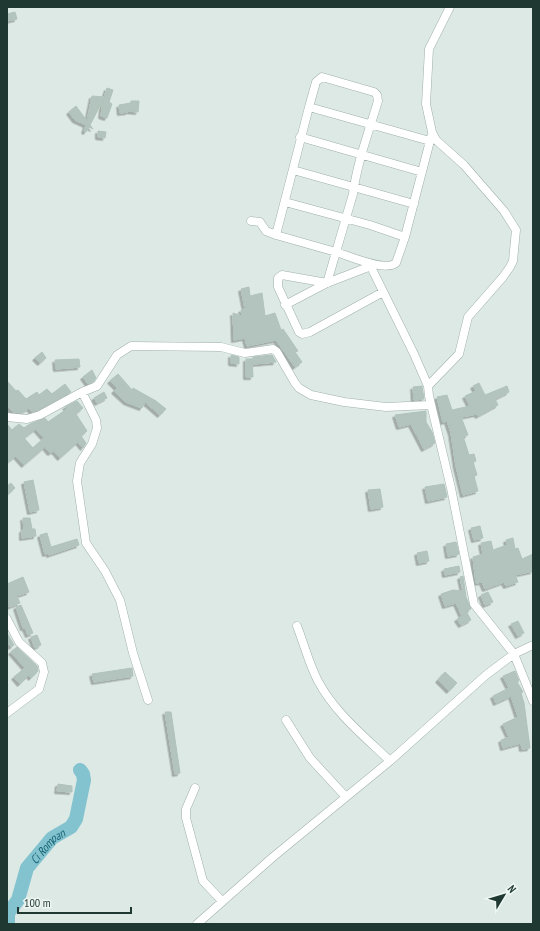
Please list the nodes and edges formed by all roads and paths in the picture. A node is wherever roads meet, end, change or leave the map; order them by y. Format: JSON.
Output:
{"nodes":[{"id":1,"x":450,"y":7,"type":"edge"},
{"id":2,"x":309,"y":107,"type":"junction"},
{"id":3,"x":371,"y":123,"type":"junction"},
{"id":4,"x":432,"y":132,"type":"junction"},
{"id":5,"x":300,"y":137,"type":"junction"},
{"id":6,"x":430,"y":141,"type":"junction"},
{"id":7,"x":362,"y":154,"type":"junction"},
{"id":8,"x":293,"y":170,"type":"junction"},
{"id":9,"x":422,"y":172,"type":"junction"},
{"id":10,"x":354,"y":187,"type":"junction"},
{"id":11,"x":284,"y":202,"type":"junction"},
{"id":12,"x":414,"y":204,"type":"junction"},
{"id":13,"x":346,"y":218,"type":"junction"},
{"id":14,"x":251,"y":221,"type":"dead end"},
{"id":15,"x":276,"y":235,"type":"junction"},
{"id":16,"x":405,"y":237,"type":"junction"},
{"id":17,"x":336,"y":252,"type":"junction"},
{"id":18,"x":370,"y":264,"type":"junction"},
{"id":19,"x":327,"y":283,"type":"junction"},
{"id":20,"x":382,"y":292,"type":"junction"},
{"id":21,"x":285,"y":305,"type":"junction"},
{"id":22,"x":428,"y":386,"type":"junction"},
{"id":23,"x":82,"y":392,"type":"junction"},
{"id":24,"x":430,"y":405,"type":"junction"},
{"id":25,"x":7,"y":417,"type":"edge"},
{"id":26,"x":7,"y":619,"type":"edge"},
{"id":27,"x":297,"y":626,"type":"dead end"},
{"id":28,"x":533,"y":645,"type":"edge"},
{"id":29,"x":514,"y":654,"type":"junction"},
{"id":30,"x":148,"y":700,"type":"dead end"},
{"id":31,"x":533,"y":701,"type":"edge"},
{"id":32,"x":7,"y":713,"type":"edge"},
{"id":33,"x":286,"y":720,"type":"dead end"},
{"id":34,"x":390,"y":761,"type":"junction"},
{"id":35,"x":195,"y":788,"type":"dead end"},
{"id":36,"x":346,"y":797,"type":"junction"},
{"id":37,"x":222,"y":901,"type":"junction"},
{"id":38,"x":197,"y":924,"type":"edge"}],
"edges":[{"from":1,"to":4,"type":"street"},
{"from":2,"to":3,"type":"street"},
{"from":2,"to":3,"type":"street"},
{"from":2,"to":5,"type":"street"},
{"from":3,"to":6,"type":"street"},
{"from":3,"to":7,"type":"street"},
{"from":4,"to":6,"type":"street"},
{"from":4,"to":22,"type":"street"},
{"from":5,"to":7,"type":"street"},
{"from":5,"to":8,"type":"street"},
{"from":6,"to":9,"type":"street"},
{"from":7,"to":9,"type":"street"},
{"from":7,"to":10,"type":"street"},
{"from":8,"to":10,"type":"street"},
{"from":8,"to":11,"type":"street"},
{"from":9,"to":12,"type":"street"},
{"from":10,"to":12,"type":"street"},
{"from":10,"to":13,"type":"street"},
{"from":11,"to":13,"type":"street"},
{"from":11,"to":15,"type":"street"},
{"from":12,"to":16,"type":"street"},
{"from":13,"to":16,"type":"street"},
{"from":13,"to":17,"type":"street"},
{"from":14,"to":15,"type":"street"},
{"from":15,"to":17,"type":"street"},
{"from":16,"to":18,"type":"street"},
{"from":17,"to":18,"type":"street"},
{"from":17,"to":19,"type":"street"},
{"from":18,"to":19,"type":"street"},
{"from":18,"to":20,"type":"street"},
{"from":19,"to":21,"type":"street"},
{"from":19,"to":21,"type":"street"},
{"from":20,"to":21,"type":"street"},
{"from":20,"to":22,"type":"street"},
{"from":22,"to":24,"type":"street"},
{"from":23,"to":24,"type":"street"},
{"from":23,"to":25,"type":"street"},
{"from":23,"to":30,"type":"street"},
{"from":24,"to":29,"type":"street"},
{"from":26,"to":32,"type":"street"},
{"from":27,"to":34,"type":"street"},
{"from":28,"to":29,"type":"street"},
{"from":29,"to":31,"type":"street"},
{"from":29,"to":34,"type":"street"},
{"from":33,"to":36,"type":"street"},
{"from":34,"to":36,"type":"street"},
{"from":35,"to":37,"type":"street"},
{"from":36,"to":37,"type":"street"},
{"from":37,"to":38,"type":"street"}]}
